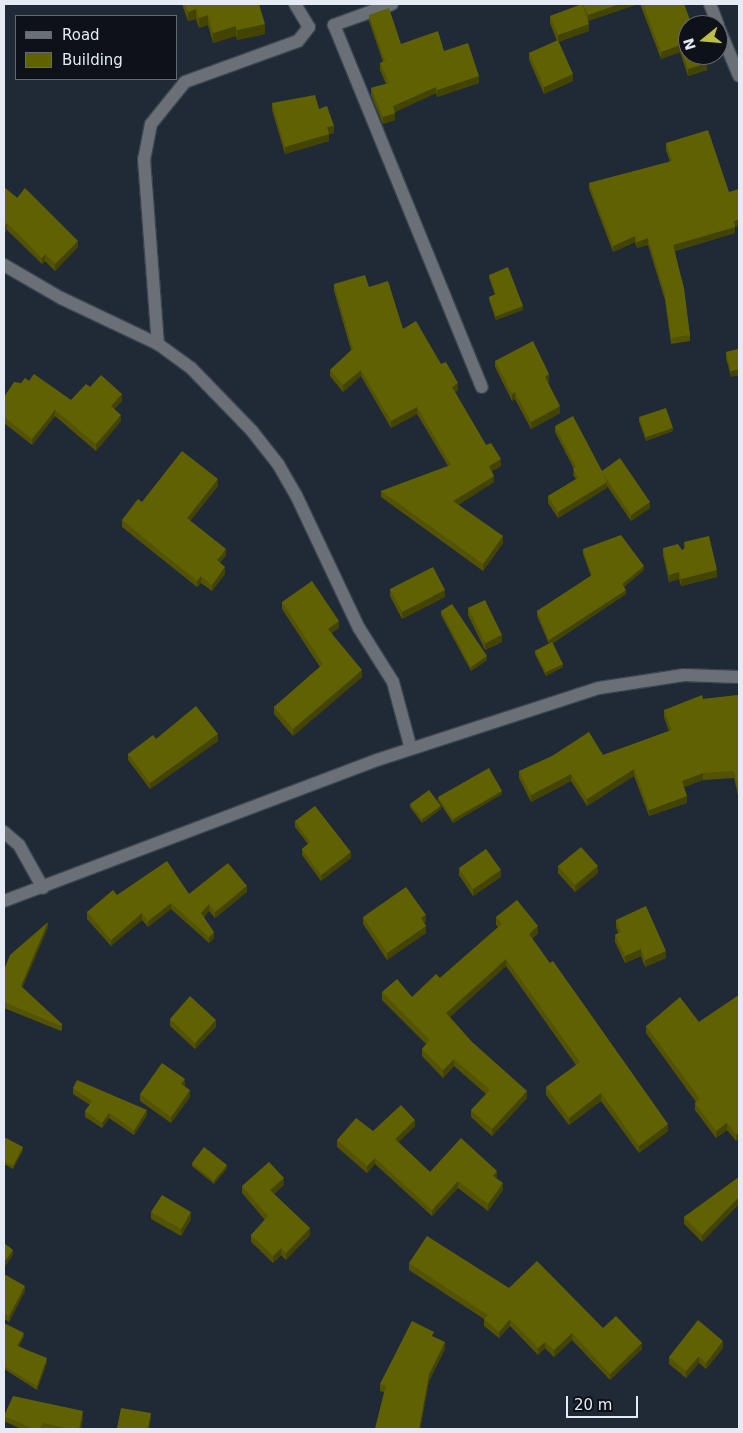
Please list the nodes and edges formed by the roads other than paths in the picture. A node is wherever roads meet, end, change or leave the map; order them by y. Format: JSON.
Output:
{"nodes":[{"id":1,"x":295,"y":4,"type":"edge"},
{"id":2,"x":392,"y":4,"type":"edge"},
{"id":3,"x":728,"y":49,"type":"edge"},
{"id":4,"x":739,"y":76,"type":"edge"},
{"id":5,"x":4,"y":265,"type":"edge"},
{"id":6,"x":158,"y":344,"type":"junction"},
{"id":7,"x":482,"y":386,"type":"dead end"},
{"id":8,"x":739,"y":677,"type":"edge"},
{"id":9,"x":412,"y":749,"type":"junction"},
{"id":10,"x":4,"y":832,"type":"edge"},
{"id":11,"x":42,"y":888,"type":"junction"},
{"id":12,"x":4,"y":901,"type":"edge"}],
"edges":[{"from":1,"to":6,"type":"street"},
{"from":2,"to":7,"type":"street"},
{"from":3,"to":4,"type":"street"},
{"from":5,"to":6,"type":"street"},
{"from":6,"to":9,"type":"street"},
{"from":8,"to":9,"type":"street"},
{"from":9,"to":11,"type":"street"},
{"from":10,"to":11,"type":"street"},
{"from":11,"to":12,"type":"street"}]}
